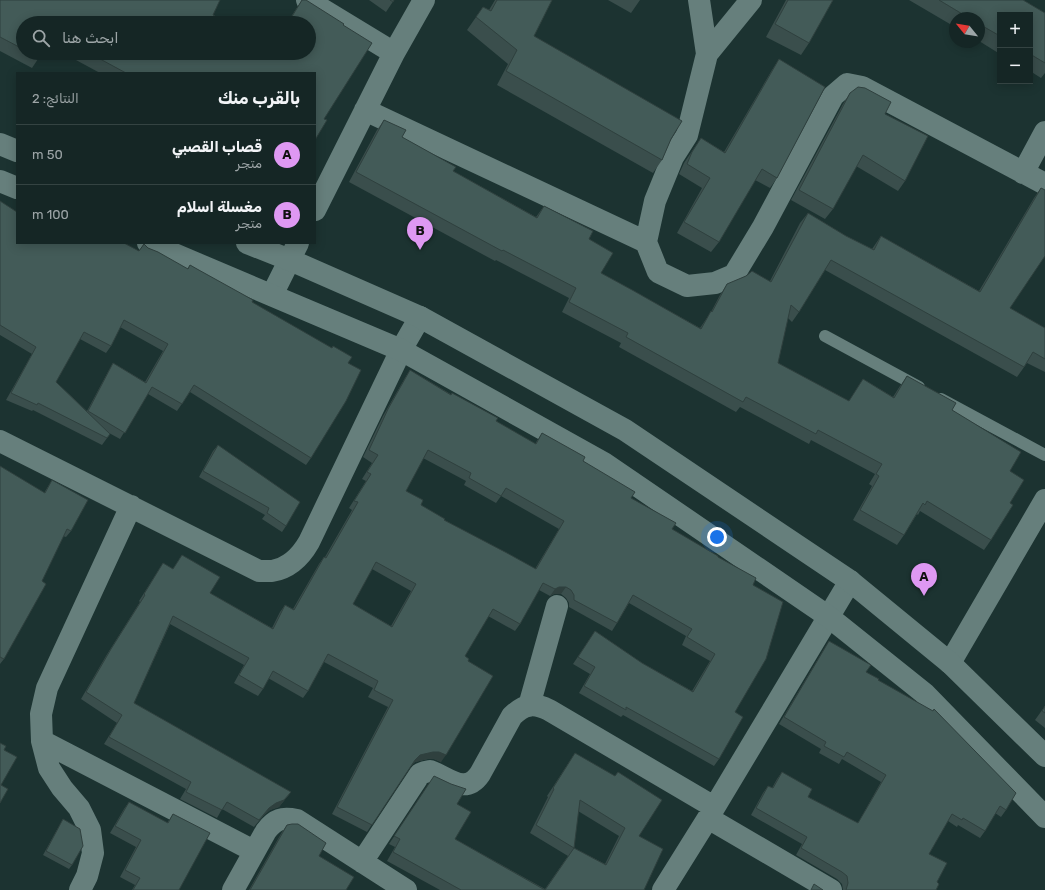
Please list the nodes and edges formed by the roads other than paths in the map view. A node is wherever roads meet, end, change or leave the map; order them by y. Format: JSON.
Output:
{"nodes":[{"id":1,"x":307,"y":0,"type":"edge"},
{"id":2,"x":424,"y":0,"type":"edge"},
{"id":3,"x":699,"y":0,"type":"edge"},
{"id":4,"x":751,"y":0,"type":"edge"},
{"id":5,"x":394,"y":53,"type":"junction"},
{"id":6,"x":707,"y":54,"type":"junction"},
{"id":7,"x":365,"y":110,"type":"junction"},
{"id":8,"x":1045,"y":132,"type":"edge"},
{"id":9,"x":0,"y":144,"type":"edge"},
{"id":10,"x":16,"y":151,"type":"edge"},
{"id":11,"x":1023,"y":172,"type":"junction"},
{"id":12,"x":0,"y":181,"type":"edge"},
{"id":13,"x":1045,"y":184,"type":"edge"},
{"id":14,"x":16,"y":188,"type":"edge"},
{"id":15,"x":316,"y":208,"type":"edge"},
{"id":16,"x":646,"y":242,"type":"junction"},
{"id":17,"x":150,"y":244,"type":"edge"},
{"id":18,"x":252,"y":244,"type":"edge"},
{"id":19,"x":294,"y":252,"type":"edge"},
{"id":20,"x":272,"y":295,"type":"junction"},
{"id":21,"x":420,"y":317,"type":"junction"},
{"id":22,"x":825,"y":336,"type":"dead end"},
{"id":23,"x":402,"y":350,"type":"junction"},
{"id":24,"x":0,"y":441,"type":"edge"},
{"id":25,"x":1045,"y":455,"type":"edge"},
{"id":26,"x":1045,"y":500,"type":"edge"},
{"id":27,"x":131,"y":506,"type":"junction"},
{"id":28,"x":850,"y":582,"type":"junction"},
{"id":29,"x":557,"y":606,"type":"dead end"},
{"id":30,"x":829,"y":617,"type":"junction"},
{"id":31,"x":950,"y":663,"type":"junction"},
{"id":32,"x":529,"y":706,"type":"junction"},
{"id":33,"x":42,"y":741,"type":"junction"},
{"id":34,"x":1045,"y":756,"type":"edge"},
{"id":35,"x":711,"y":813,"type":"junction"},
{"id":36,"x":1045,"y":817,"type":"edge"},
{"id":37,"x":254,"y":851,"type":"junction"},
{"id":38,"x":362,"y":862,"type":"junction"},
{"id":39,"x":80,"y":890,"type":"edge"},
{"id":40,"x":233,"y":890,"type":"edge"},
{"id":41,"x":406,"y":890,"type":"edge"},
{"id":42,"x":663,"y":890,"type":"edge"},
{"id":43,"x":831,"y":890,"type":"edge"}],
"edges":[{"from":1,"to":5,"type":"street"},
{"from":2,"to":5,"type":"street"},
{"from":3,"to":6,"type":"street"},
{"from":4,"to":6,"type":"street"},
{"from":5,"to":7,"type":"street"},
{"from":6,"to":16,"type":"street"},
{"from":7,"to":15,"type":"street"},
{"from":7,"to":16,"type":"street"},
{"from":8,"to":11,"type":"street"},
{"from":9,"to":10,"type":"street"},
{"from":11,"to":13,"type":"street"},
{"from":11,"to":16,"type":"street"},
{"from":12,"to":14,"type":"street"},
{"from":17,"to":20,"type":"street"},
{"from":18,"to":19,"type":"street"},
{"from":19,"to":20,"type":"street"},
{"from":19,"to":21,"type":"street"},
{"from":20,"to":23,"type":"street"},
{"from":21,"to":23,"type":"street"},
{"from":21,"to":28,"type":"street"},
{"from":22,"to":25,"type":"lane"},
{"from":23,"to":27,"type":"street"},
{"from":23,"to":30,"type":"street"},
{"from":24,"to":27,"type":"street"},
{"from":26,"to":31,"type":"street"},
{"from":27,"to":33,"type":"street"},
{"from":28,"to":30,"type":"street"},
{"from":28,"to":31,"type":"street"},
{"from":29,"to":32,"type":"street"},
{"from":30,"to":35,"type":"street"},
{"from":30,"to":36,"type":"street"},
{"from":31,"to":34,"type":"street"},
{"from":32,"to":35,"type":"street"},
{"from":32,"to":38,"type":"street"},
{"from":33,"to":37,"type":"street"},
{"from":33,"to":39,"type":"street"},
{"from":35,"to":42,"type":"street"},
{"from":35,"to":43,"type":"street"},
{"from":37,"to":38,"type":"street"},
{"from":37,"to":40,"type":"street"},
{"from":38,"to":41,"type":"street"}]}
